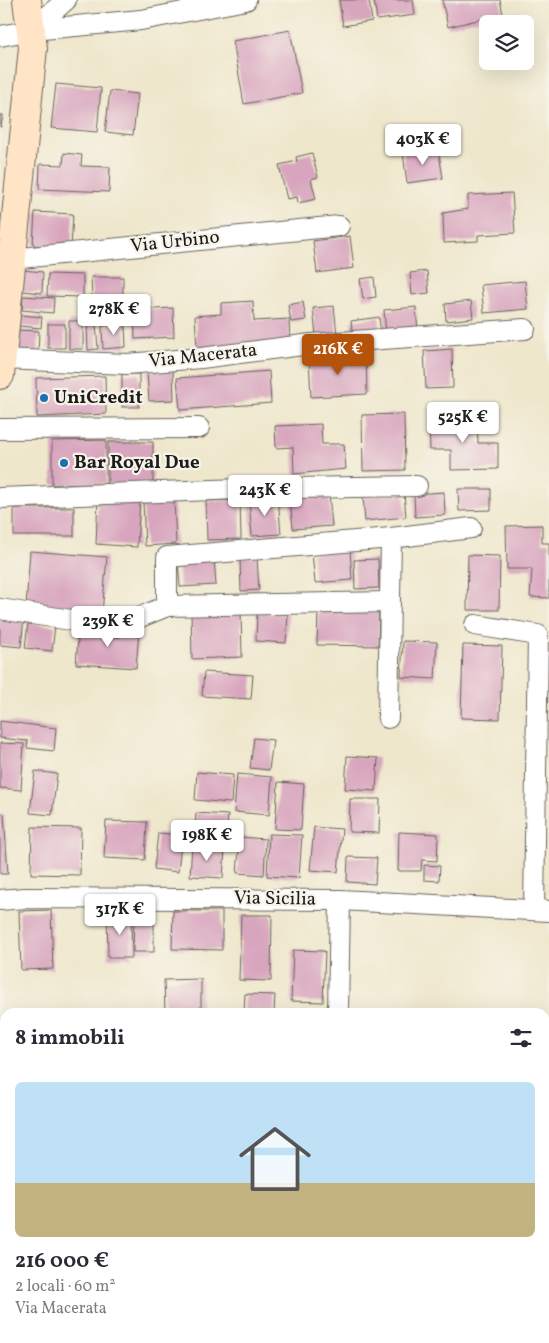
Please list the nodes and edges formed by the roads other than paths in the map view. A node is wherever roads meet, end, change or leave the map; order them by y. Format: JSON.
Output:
{"nodes":[{"id":1,"x":27,"y":0,"type":"edge"},
{"id":2,"x":66,"y":0,"type":"edge"},
{"id":3,"x":246,"y":0,"type":"edge"},
{"id":4,"x":32,"y":30,"type":"junction"},
{"id":5,"x":0,"y":36,"type":"edge"},
{"id":6,"x":339,"y":226,"type":"dead end"},
{"id":7,"x":7,"y":271,"type":"edge"},
{"id":8,"x":3,"y":305,"type":"edge"},
{"id":9,"x":525,"y":329,"type":"dead end"},
{"id":10,"x":1,"y":367,"type":"edge"},
{"id":11,"x":199,"y":428,"type":"dead end"},
{"id":12,"x":0,"y":429,"type":"edge"},
{"id":13,"x":417,"y":486,"type":"dead end"},
{"id":14,"x":0,"y":498,"type":"edge"},
{"id":15,"x":471,"y":528,"type":"dead end"},
{"id":16,"x":391,"y":538,"type":"junction"},
{"id":17,"x":390,"y":602,"type":"junction"},
{"id":18,"x":167,"y":606,"type":"junction"},
{"id":19,"x":0,"y":609,"type":"edge"},
{"id":20,"x":475,"y":625,"type":"dead end"},
{"id":21,"x":388,"y":718,"type":"dead end"},
{"id":22,"x":0,"y":900,"type":"edge"},
{"id":23,"x":340,"y":900,"type":"junction"},
{"id":24,"x":542,"y":910,"type":"edge"},
{"id":25,"x":338,"y":1008,"type":"edge"}],
"edges":[{"from":1,"to":4,"type":"street"},
{"from":2,"to":4,"type":"street"},
{"from":3,"to":4,"type":"street"},
{"from":4,"to":5,"type":"street"},
{"from":4,"to":7,"type":"street"},
{"from":6,"to":7,"type":"street","name":"Via Urbino"},
{"from":7,"to":8,"type":"street"},
{"from":8,"to":10,"type":"street"},
{"from":9,"to":10,"type":"street","name":"Via Macerata"},
{"from":11,"to":12,"type":"street"},
{"from":13,"to":14,"type":"street"},
{"from":15,"to":16,"type":"street"},
{"from":16,"to":17,"type":"street"},
{"from":16,"to":18,"type":"street"},
{"from":17,"to":18,"type":"street"},
{"from":17,"to":21,"type":"street"},
{"from":18,"to":19,"type":"street"},
{"from":20,"to":24,"type":"street"},
{"from":22,"to":23,"type":"street","name":"Via Sicilia"},
{"from":23,"to":24,"type":"street","name":"Via Sicilia"},
{"from":23,"to":25,"type":"street"}]}
